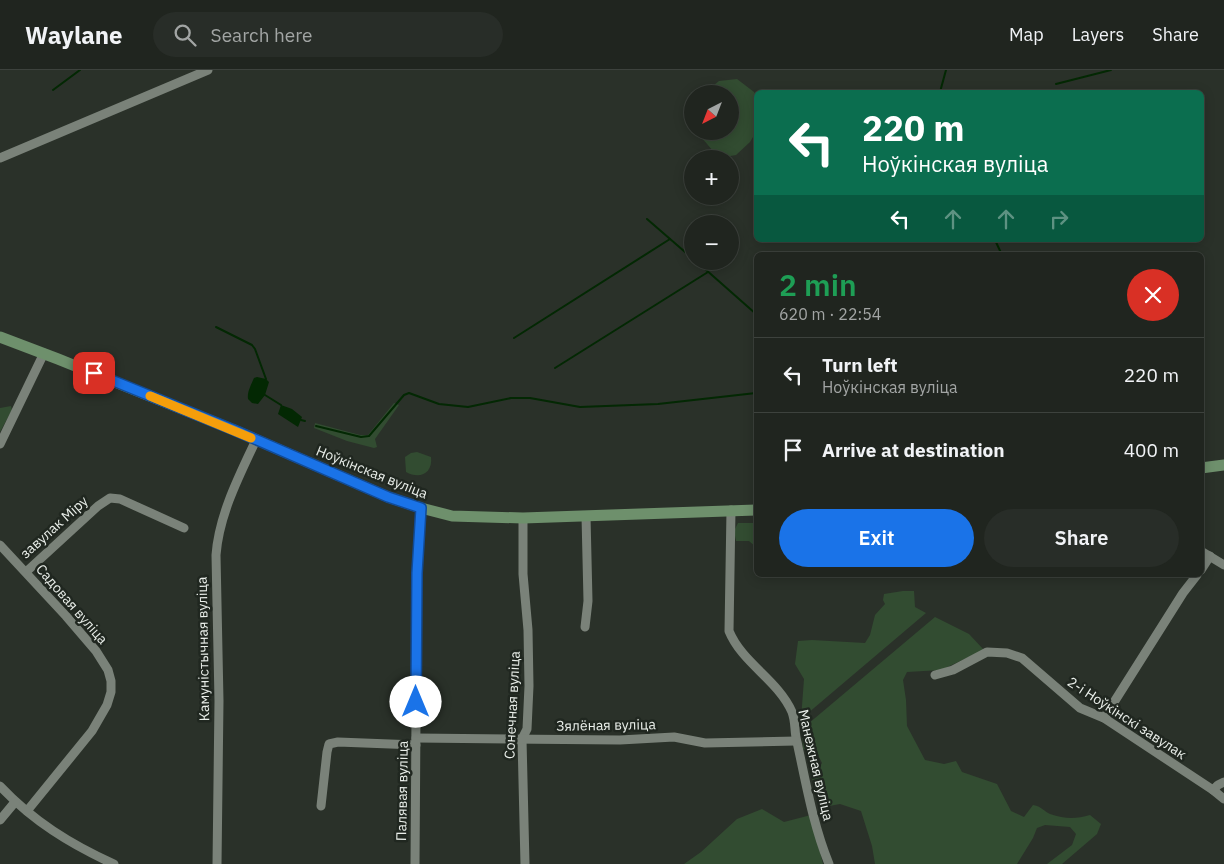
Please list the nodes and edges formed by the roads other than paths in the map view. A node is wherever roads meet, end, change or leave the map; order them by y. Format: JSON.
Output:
{"nodes":[{"id":1,"x":208,"y":70,"type":"edge"},
{"id":2,"x":0,"y":158,"type":"edge"},
{"id":3,"x":0,"y":337,"type":"edge"},
{"id":4,"x":44,"y":353,"type":"junction"},
{"id":5,"x":256,"y":440,"type":"junction"},
{"id":6,"x":0,"y":444,"type":"edge"},
{"id":7,"x":1224,"y":465,"type":"edge"},
{"id":8,"x":1204,"y":468,"type":"edge"},
{"id":9,"x":421,"y":508,"type":"junction"},
{"id":10,"x":731,"y":510,"type":"junction"},
{"id":11,"x":754,"y":510,"type":"edge"},
{"id":12,"x":586,"y":516,"type":"junction"},
{"id":13,"x":523,"y":518,"type":"junction"},
{"id":14,"x":184,"y":528,"type":"dead end"},
{"id":15,"x":0,"y":545,"type":"edge"},
{"id":16,"x":1204,"y":553,"type":"edge"},
{"id":17,"x":1210,"y":556,"type":"junction"},
{"id":18,"x":1204,"y":565,"type":"edge"},
{"id":19,"x":1224,"y":565,"type":"edge"},
{"id":20,"x":26,"y":572,"type":"junction"},
{"id":21,"x":1195,"y":577,"type":"edge"},
{"id":22,"x":585,"y":627,"type":"dead end"},
{"id":23,"x":935,"y":675,"type":"dead end"},
{"id":24,"x":1104,"y":718,"type":"junction"},
{"id":25,"x":522,"y":739,"type":"junction"},
{"id":26,"x":416,"y":741,"type":"junction"},
{"id":27,"x":796,"y":741,"type":"junction"},
{"id":28,"x":1224,"y":782,"type":"edge"},
{"id":29,"x":0,"y":786,"type":"edge"},
{"id":30,"x":1213,"y":790,"type":"junction"},
{"id":31,"x":1224,"y":800,"type":"edge"},
{"id":32,"x":16,"y":802,"type":"junction"},
{"id":33,"x":321,"y":806,"type":"dead end"},
{"id":34,"x":27,"y":811,"type":"junction"},
{"id":35,"x":0,"y":820,"type":"edge"},
{"id":36,"x":114,"y":864,"type":"edge"},
{"id":37,"x":217,"y":864,"type":"edge"},
{"id":38,"x":415,"y":864,"type":"edge"},
{"id":39,"x":525,"y":864,"type":"edge"},
{"id":40,"x":829,"y":864,"type":"edge"}],
"edges":[{"from":1,"to":2,"type":"street"},
{"from":3,"to":4,"type":"main road","name":"Ноўкінская вуліца"},
{"from":4,"to":5,"type":"main road","name":"Ноўкінская вуліца"},
{"from":4,"to":6,"type":"street"},
{"from":5,"to":9,"type":"main road","name":"Ноўкінская вуліца"},
{"from":5,"to":37,"type":"street","name":"Камуністычная вуліца"},
{"from":7,"to":8,"type":"main road"},
{"from":9,"to":13,"type":"main road","name":"Ноўкінская вуліца"},
{"from":9,"to":26,"type":"street","name":"Палявая вуліца"},
{"from":10,"to":11,"type":"main road","name":"Ноўкінская вуліца"},
{"from":10,"to":12,"type":"main road","name":"Ноўкінская вуліца"},
{"from":10,"to":27,"type":"street","name":"Манежная вуліца"},
{"from":12,"to":13,"type":"main road","name":"Ноўкінская вуліца"},
{"from":12,"to":22,"type":"street"},
{"from":13,"to":25,"type":"street","name":"Сонечная вуліца"},
{"from":14,"to":20,"type":"street","name":"завулак Міру"},
{"from":15,"to":20,"type":"street","name":"Садовая вуліца"},
{"from":16,"to":17,"type":"street"},
{"from":17,"to":18,"type":"street"},
{"from":17,"to":19,"type":"street"},
{"from":20,"to":34,"type":"street","name":"Садовая вуліца"},
{"from":21,"to":24,"type":"street"},
{"from":23,"to":24,"type":"street","name":"2-і Ноўкінскі завулак"},
{"from":24,"to":30,"type":"street","name":"2-і Ноўкінскі завулак"},
{"from":25,"to":26,"type":"street","name":"Зялёная вуліца"},
{"from":25,"to":27,"type":"street","name":"Зялёная вуліца"},
{"from":25,"to":39,"type":"street","name":"Сонечная вуліца"},
{"from":26,"to":33,"type":"street","name":"Зялёная вуліца"},
{"from":26,"to":38,"type":"street","name":"Палявая вуліца"},
{"from":27,"to":40,"type":"street","name":"Манежная вуліца"},
{"from":28,"to":30,"type":"street"},
{"from":29,"to":32,"type":"street"},
{"from":30,"to":31,"type":"street","name":"2-і Ноўкінскі завулак"},
{"from":32,"to":34,"type":"street"},
{"from":32,"to":35,"type":"street"},
{"from":34,"to":36,"type":"street"}]}
